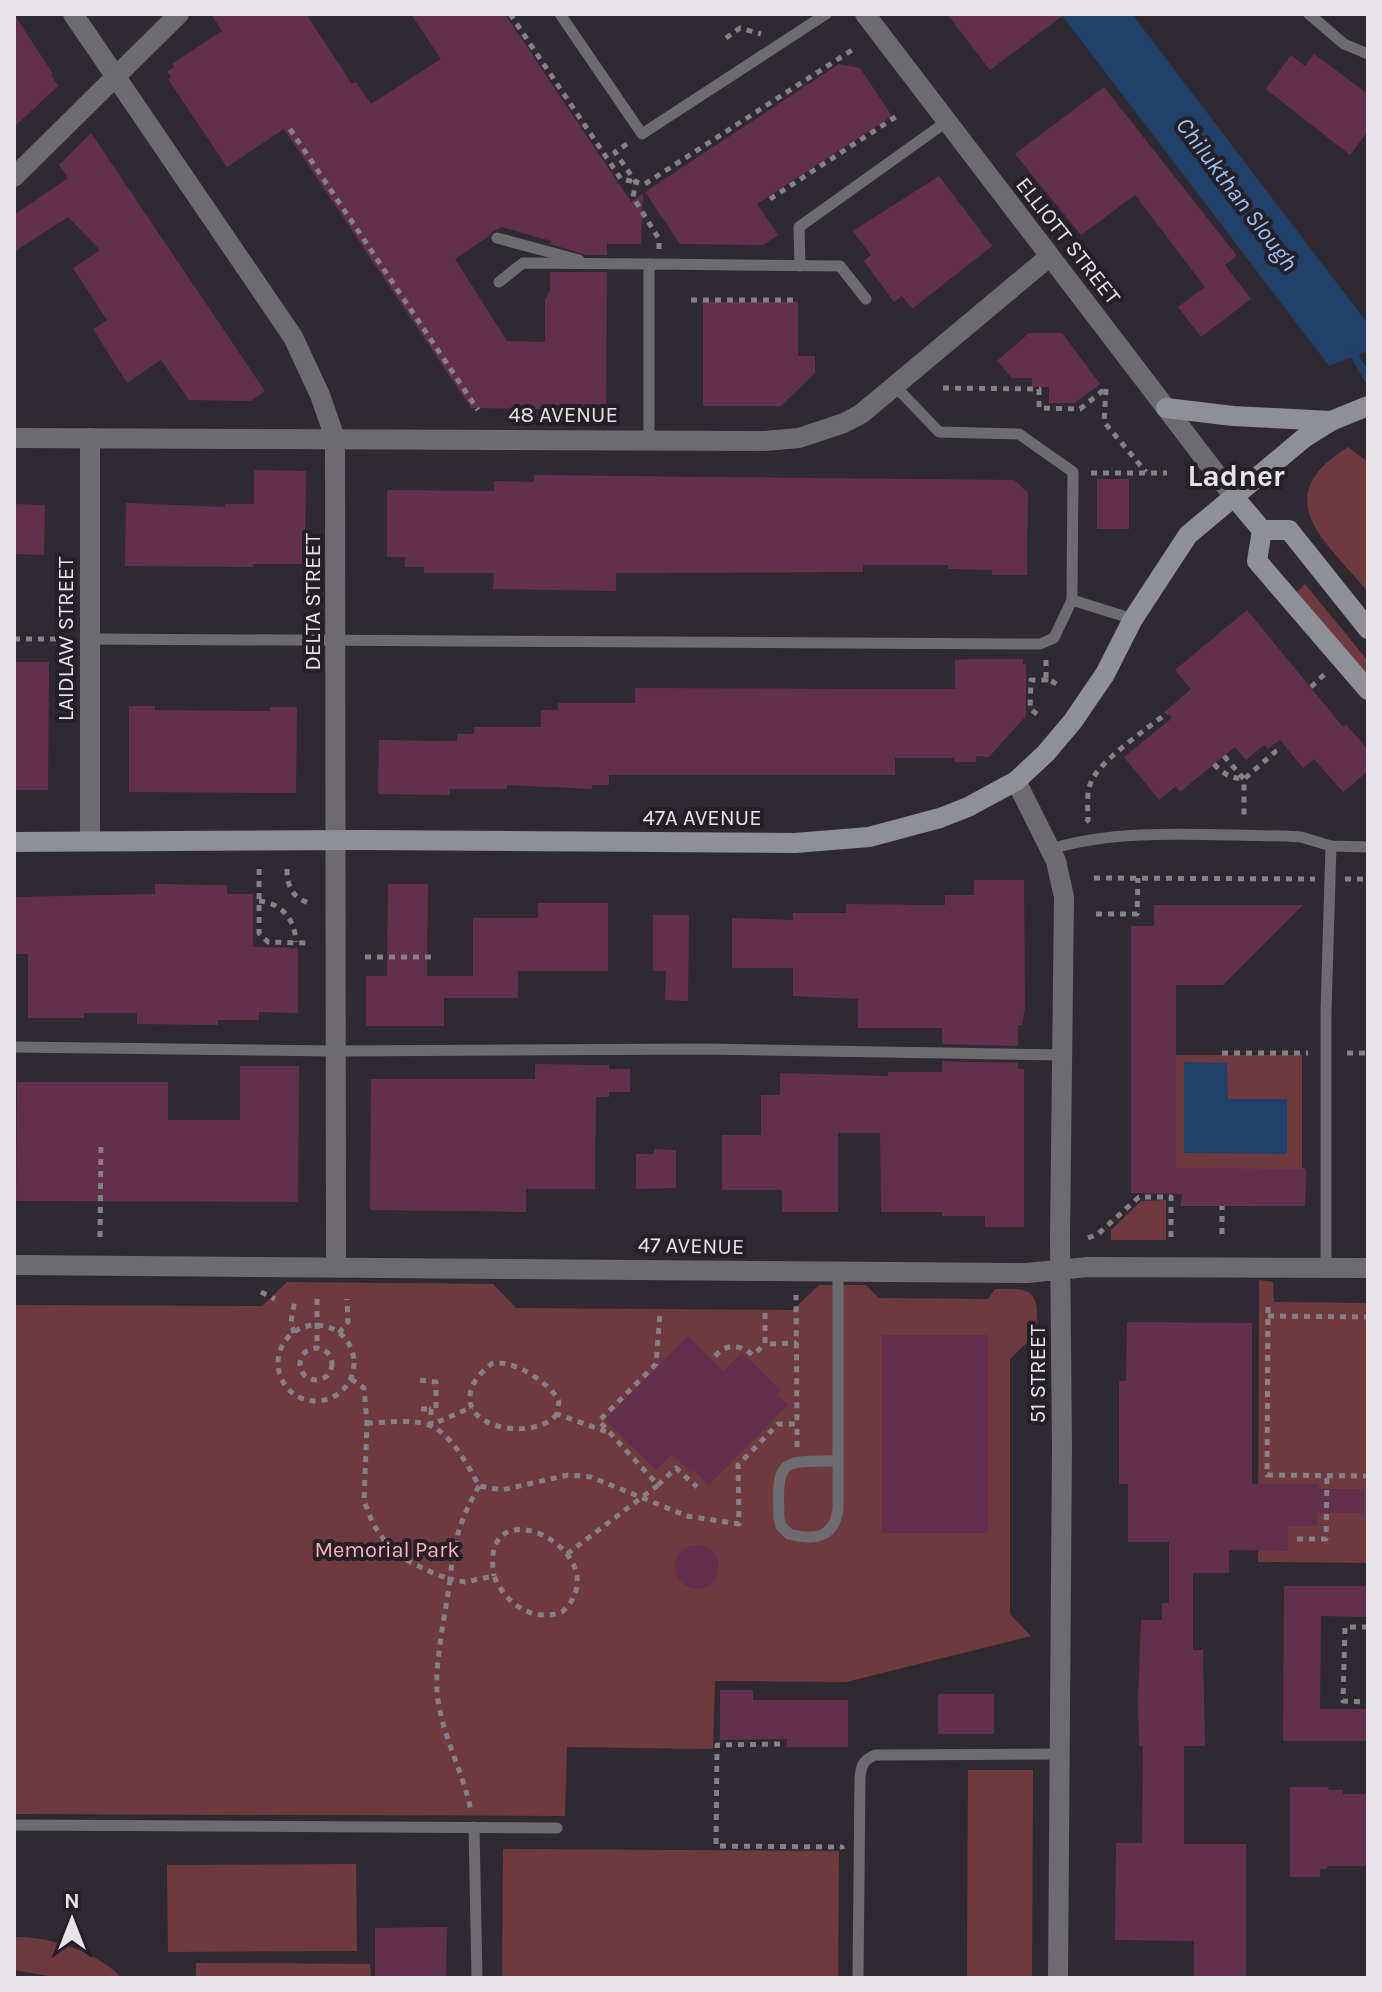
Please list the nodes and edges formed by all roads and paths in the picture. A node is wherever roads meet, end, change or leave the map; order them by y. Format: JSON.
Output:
{"nodes":[{"id":1,"x":73,"y":14,"type":"edge"},
{"id":2,"x":179,"y":14,"type":"edge"},
{"id":3,"x":510,"y":14,"type":"edge"},
{"id":4,"x":560,"y":14,"type":"edge"},
{"id":5,"x":826,"y":14,"type":"edge"},
{"id":6,"x":865,"y":14,"type":"edge"},
{"id":7,"x":1309,"y":14,"type":"edge"},
{"id":8,"x":740,"y":28,"type":"dead end"},
{"id":9,"x":726,"y":38,"type":"dead end"},
{"id":10,"x":852,"y":50,"type":"dead end"},
{"id":11,"x":1368,"y":54,"type":"edge"},
{"id":12,"x":116,"y":76,"type":"junction"},
{"id":13,"x":900,"y":114,"type":"dead end"},
{"id":14,"x":946,"y":122,"type":"junction"},
{"id":15,"x":290,"y":129,"type":"dead end"},
{"id":16,"x":642,"y":134,"type":"junction"},
{"id":17,"x":14,"y":177,"type":"edge"},
{"id":18,"x":636,"y":182,"type":"junction"},
{"id":19,"x":770,"y":199,"type":"dead end"},
{"id":20,"x":497,"y":238,"type":"dead end"},
{"id":21,"x":659,"y":239,"type":"dead end"},
{"id":22,"x":1049,"y":257,"type":"junction"},
{"id":23,"x":595,"y":264,"type":"junction"},
{"id":24,"x":649,"y":264,"type":"junction"},
{"id":25,"x":800,"y":266,"type":"junction"},
{"id":26,"x":499,"y":282,"type":"dead end"},
{"id":27,"x":866,"y":299,"type":"dead end"},
{"id":28,"x":691,"y":300,"type":"dead end"},
{"id":29,"x":793,"y":300,"type":"dead end"},
{"id":30,"x":896,"y":387,"type":"junction"},
{"id":31,"x":943,"y":388,"type":"dead end"},
{"id":32,"x":1368,"y":406,"type":"edge"},
{"id":33,"x":1166,"y":408,"type":"junction"},
{"id":34,"x":478,"y":410,"type":"dead end"},
{"id":35,"x":1331,"y":421,"type":"junction"},
{"id":36,"x":14,"y":438,"type":"edge"},
{"id":37,"x":90,"y":438,"type":"junction"},
{"id":38,"x":335,"y":438,"type":"junction"},
{"id":39,"x":649,"y":440,"type":"junction"},
{"id":40,"x":1146,"y":472,"type":"junction"},
{"id":41,"x":1090,"y":473,"type":"dead end"},
{"id":42,"x":1167,"y":473,"type":"dead end"},
{"id":43,"x":1234,"y":497,"type":"junction"},
{"id":44,"x":1262,"y":530,"type":"junction"},
{"id":45,"x":1072,"y":600,"type":"junction"},
{"id":46,"x":1133,"y":619,"type":"junction"},
{"id":47,"x":1368,"y":629,"type":"edge"},
{"id":48,"x":14,"y":639,"type":"edge"},
{"id":49,"x":62,"y":639,"type":"dead end"},
{"id":50,"x":90,"y":639,"type":"junction"},
{"id":51,"x":336,"y":639,"type":"junction"},
{"id":52,"x":1046,"y":651,"type":"dead end"},
{"id":53,"x":1331,"y":669,"type":"dead end"},
{"id":54,"x":1046,"y":678,"type":"junction"},
{"id":55,"x":1060,"y":686,"type":"dead end"},
{"id":56,"x":1311,"y":687,"type":"dead end"},
{"id":57,"x":1368,"y":690,"type":"edge"},
{"id":58,"x":1167,"y":713,"type":"dead end"},
{"id":59,"x":1037,"y":714,"type":"dead end"},
{"id":60,"x":1271,"y":747,"type":"dead end"},
{"id":61,"x":1224,"y":756,"type":"dead end"},
{"id":62,"x":1214,"y":764,"type":"dead end"},
{"id":63,"x":1244,"y":779,"type":"junction"},
{"id":64,"x":1016,"y":781,"type":"junction"},
{"id":65,"x":1078,"y":826,"type":"dead end"},
{"id":66,"x":1243,"y":836,"type":"junction"},
{"id":67,"x":336,"y":840,"type":"junction"},
{"id":68,"x":90,"y":841,"type":"junction"},
{"id":69,"x":14,"y":842,"type":"edge"},
{"id":70,"x":1331,"y":846,"type":"junction"},
{"id":71,"x":1368,"y":847,"type":"edge"},
{"id":72,"x":1051,"y":849,"type":"junction"},
{"id":73,"x":259,"y":869,"type":"dead end"},
{"id":74,"x":287,"y":869,"type":"dead end"},
{"id":75,"x":1094,"y":878,"type":"dead end"},
{"id":76,"x":1138,"y":878,"type":"junction"},
{"id":77,"x":1330,"y":879,"type":"junction"},
{"id":78,"x":1368,"y":879,"type":"edge"},
{"id":79,"x":259,"y":901,"type":"junction"},
{"id":80,"x":309,"y":903,"type":"dead end"},
{"id":81,"x":1096,"y":914,"type":"dead end"},
{"id":82,"x":296,"y":942,"type":"junction"},
{"id":83,"x":308,"y":943,"type":"dead end"},
{"id":84,"x":365,"y":957,"type":"dead end"},
{"id":85,"x":432,"y":957,"type":"dead end"},
{"id":86,"x":14,"y":1047,"type":"edge"},
{"id":87,"x":335,"y":1051,"type":"junction"},
{"id":88,"x":1222,"y":1053,"type":"dead end"},
{"id":89,"x":1313,"y":1053,"type":"dead end"},
{"id":90,"x":1347,"y":1053,"type":"dead end"},
{"id":91,"x":1368,"y":1053,"type":"edge"},
{"id":92,"x":1062,"y":1055,"type":"junction"},
{"id":93,"x":101,"y":1141,"type":"dead end"},
{"id":94,"x":1222,"y":1206,"type":"dead end"},
{"id":95,"x":1222,"y":1234,"type":"dead end"},
{"id":96,"x":100,"y":1237,"type":"dead end"},
{"id":97,"x":1088,"y":1238,"type":"dead end"},
{"id":98,"x":1171,"y":1239,"type":"dead end"},
{"id":99,"x":14,"y":1265,"type":"edge"},
{"id":100,"x":336,"y":1266,"type":"junction"},
{"id":101,"x":1326,"y":1268,"type":"junction"},
{"id":102,"x":1368,"y":1268,"type":"edge"},
{"id":103,"x":1061,"y":1269,"type":"junction"},
{"id":104,"x":838,"y":1271,"type":"junction"},
{"id":105,"x":783,"y":1295,"type":"dead end"},
{"id":106,"x":295,"y":1299,"type":"dead end"},
{"id":107,"x":317,"y":1299,"type":"dead end"},
{"id":108,"x":347,"y":1299,"type":"dead end"},
{"id":109,"x":1268,"y":1307,"type":"dead end"},
{"id":110,"x":660,"y":1313,"type":"dead end"},
{"id":111,"x":765,"y":1313,"type":"dead end"},
{"id":112,"x":1268,"y":1316,"type":"junction"},
{"id":113,"x":1368,"y":1317,"type":"edge"},
{"id":114,"x":317,"y":1325,"type":"junction"},
{"id":115,"x":294,"y":1333,"type":"junction"},
{"id":116,"x":339,"y":1333,"type":"junction"},
{"id":117,"x":797,"y":1343,"type":"junction"},
{"id":118,"x":765,"y":1344,"type":"junction"},
{"id":119,"x":317,"y":1349,"type":"junction"},
{"id":120,"x":715,"y":1356,"type":"dead end"},
{"id":121,"x":351,"y":1379,"type":"junction"},
{"id":122,"x":420,"y":1380,"type":"dead end"},
{"id":123,"x":472,"y":1407,"type":"junction"},
{"id":124,"x":421,"y":1409,"type":"dead end"},
{"id":125,"x":431,"y":1409,"type":"junction"},
{"id":126,"x":557,"y":1414,"type":"junction"},
{"id":127,"x":367,"y":1423,"type":"junction"},
{"id":128,"x":797,"y":1424,"type":"junction"},
{"id":129,"x":431,"y":1425,"type":"junction"},
{"id":130,"x":610,"y":1434,"type":"junction"},
{"id":131,"x":797,"y":1445,"type":"dead end"},
{"id":132,"x":837,"y":1461,"type":"junction"},
{"id":133,"x":1327,"y":1476,"type":"junction"},
{"id":134,"x":1368,"y":1476,"type":"edge"},
{"id":135,"x":658,"y":1485,"type":"junction"},
{"id":136,"x":479,"y":1486,"type":"junction"},
{"id":137,"x":697,"y":1487,"type":"dead end"},
{"id":138,"x":643,"y":1498,"type":"junction"},
{"id":139,"x":1297,"y":1539,"type":"dead end"},
{"id":140,"x":567,"y":1554,"type":"junction"},
{"id":141,"x":494,"y":1576,"type":"junction"},
{"id":142,"x":450,"y":1579,"type":"junction"},
{"id":143,"x":1368,"y":1627,"type":"edge"},
{"id":144,"x":1368,"y":1702,"type":"edge"},
{"id":145,"x":780,"y":1744,"type":"dead end"},
{"id":146,"x":1060,"y":1754,"type":"junction"},
{"id":147,"x":14,"y":1825,"type":"edge"},
{"id":148,"x":474,"y":1827,"type":"junction"},
{"id":149,"x":557,"y":1828,"type":"dead end"},
{"id":150,"x":841,"y":1861,"type":"dead end"},
{"id":151,"x":477,"y":1978,"type":"edge"},
{"id":152,"x":858,"y":1978,"type":"edge"},
{"id":153,"x":1058,"y":1978,"type":"edge"}],
"edges":[{"from":1,"to":12,"type":"street","name":"DELTA STREET"},
{"from":2,"to":12,"type":"street"},
{"from":3,"to":18,"type":"path"},
{"from":4,"to":16,"type":"lane"},
{"from":5,"to":16,"type":"lane"},
{"from":6,"to":14,"type":"street","name":"ELLIOTT STREET"},
{"from":7,"to":11,"type":"lane"},
{"from":8,"to":9,"type":"path"},
{"from":10,"to":18,"type":"path"},
{"from":12,"to":17,"type":"street"},
{"from":12,"to":38,"type":"street","name":"DELTA STREET"},
{"from":13,"to":19,"type":"path"},
{"from":14,"to":22,"type":"street","name":"ELLIOTT STREET"},
{"from":14,"to":25,"type":"lane"},
{"from":15,"to":34,"type":"path"},
{"from":16,"to":18,"type":"path"},
{"from":18,"to":21,"type":"path"},
{"from":20,"to":23,"type":"lane"},
{"from":22,"to":30,"type":"street","name":"48 AVENUE"},
{"from":22,"to":33,"type":"street","name":"ELLIOTT STREET"},
{"from":23,"to":24,"type":"lane"},
{"from":23,"to":26,"type":"lane"},
{"from":24,"to":25,"type":"lane"},
{"from":24,"to":39,"type":"lane"},
{"from":25,"to":27,"type":"lane"},
{"from":28,"to":29,"type":"path"},
{"from":30,"to":39,"type":"street","name":"48 AVENUE"},
{"from":30,"to":45,"type":"lane"},
{"from":31,"to":40,"type":"path"},
{"from":32,"to":35,"type":"main road"},
{"from":33,"to":35,"type":"main road"},
{"from":33,"to":43,"type":"street","name":"ELLIOTT STREET"},
{"from":35,"to":43,"type":"main road","name":"47A AVENUE"},
{"from":36,"to":37,"type":"street","name":"48 AVENUE"},
{"from":37,"to":38,"type":"street","name":"48 AVENUE"},
{"from":37,"to":50,"type":"street","name":"LAIDLAW STREET"},
{"from":38,"to":39,"type":"street","name":"48 AVENUE"},
{"from":38,"to":51,"type":"street","name":"DELTA STREET"},
{"from":40,"to":41,"type":"path"},
{"from":40,"to":42,"type":"path"},
{"from":43,"to":44,"type":"main road"},
{"from":43,"to":46,"type":"main road","name":"47A AVENUE"},
{"from":44,"to":47,"type":"main road"},
{"from":44,"to":57,"type":"main road"},
{"from":45,"to":46,"type":"lane"},
{"from":45,"to":51,"type":"lane"},
{"from":46,"to":64,"type":"main road","name":"47A AVENUE"},
{"from":48,"to":49,"type":"path"},
{"from":50,"to":51,"type":"lane"},
{"from":50,"to":68,"type":"street","name":"LAIDLAW STREET"},
{"from":51,"to":67,"type":"street","name":"DELTA STREET"},
{"from":52,"to":54,"type":"path"},
{"from":53,"to":56,"type":"path"},
{"from":54,"to":55,"type":"path"},
{"from":54,"to":59,"type":"path"},
{"from":58,"to":65,"type":"path"},
{"from":60,"to":63,"type":"path"},
{"from":61,"to":63,"type":"path"},
{"from":62,"to":63,"type":"path"},
{"from":63,"to":66,"type":"path"},
{"from":64,"to":67,"type":"main road","name":"47A AVENUE"},
{"from":64,"to":72,"type":"street","name":"51 STREET"},
{"from":66,"to":70,"type":"lane"},
{"from":66,"to":72,"type":"lane"},
{"from":67,"to":68,"type":"main road","name":"47A AVENUE"},
{"from":67,"to":87,"type":"street","name":"DELTA STREET"},
{"from":68,"to":69,"type":"main road","name":"47A AVENUE"},
{"from":70,"to":71,"type":"lane"},
{"from":70,"to":77,"type":"lane"},
{"from":72,"to":92,"type":"street","name":"51 STREET"},
{"from":73,"to":79,"type":"path"},
{"from":74,"to":80,"type":"path"},
{"from":75,"to":76,"type":"path"},
{"from":76,"to":77,"type":"path"},
{"from":76,"to":81,"type":"path"},
{"from":77,"to":78,"type":"path"},
{"from":77,"to":101,"type":"lane"},
{"from":79,"to":82,"type":"path"},
{"from":79,"to":82,"type":"path"},
{"from":82,"to":83,"type":"path"},
{"from":84,"to":85,"type":"path"},
{"from":86,"to":87,"type":"lane"},
{"from":87,"to":92,"type":"lane"},
{"from":87,"to":100,"type":"street","name":"DELTA STREET"},
{"from":88,"to":89,"type":"path"},
{"from":90,"to":91,"type":"path"},
{"from":92,"to":103,"type":"street","name":"51 STREET"},
{"from":93,"to":96,"type":"path"},
{"from":94,"to":95,"type":"path"},
{"from":97,"to":98,"type":"path"},
{"from":99,"to":100,"type":"street","name":"47 AVENUE"},
{"from":100,"to":104,"type":"street","name":"47 AVENUE"},
{"from":101,"to":102,"type":"street","name":"47 AVENUE"},
{"from":101,"to":103,"type":"street","name":"47 AVENUE"},
{"from":103,"to":104,"type":"street","name":"47 AVENUE"},
{"from":103,"to":146,"type":"street","name":"51 STREET"},
{"from":104,"to":132,"type":"lane"},
{"from":105,"to":117,"type":"path"},
{"from":106,"to":115,"type":"path"},
{"from":107,"to":114,"type":"path"},
{"from":108,"to":116,"type":"path"},
{"from":109,"to":112,"type":"path"},
{"from":110,"to":130,"type":"path"},
{"from":111,"to":118,"type":"path"},
{"from":112,"to":113,"type":"path"},
{"from":112,"to":133,"type":"path"},
{"from":114,"to":115,"type":"path"},
{"from":114,"to":116,"type":"path"},
{"from":114,"to":119,"type":"path"},
{"from":115,"to":121,"type":"path"},
{"from":116,"to":121,"type":"path"},
{"from":117,"to":118,"type":"path"},
{"from":117,"to":128,"type":"path"},
{"from":118,"to":120,"type":"path"},
{"from":119,"to":119,"type":"path"},
{"from":121,"to":127,"type":"path"},
{"from":122,"to":125,"type":"path"},
{"from":123,"to":126,"type":"path"},
{"from":123,"to":126,"type":"path"},
{"from":123,"to":129,"type":"path"},
{"from":124,"to":125,"type":"path"},
{"from":125,"to":129,"type":"path"},
{"from":126,"to":130,"type":"path"},
{"from":127,"to":129,"type":"path"},
{"from":127,"to":142,"type":"path"},
{"from":128,"to":131,"type":"path"},
{"from":128,"to":138,"type":"path"},
{"from":129,"to":136,"type":"path"},
{"from":130,"to":135,"type":"path"},
{"from":132,"to":132,"type":"lane"},
{"from":133,"to":134,"type":"path"},
{"from":133,"to":139,"type":"path"},
{"from":135,"to":137,"type":"path"},
{"from":135,"to":138,"type":"path"},
{"from":136,"to":138,"type":"path"},
{"from":136,"to":142,"type":"path"},
{"from":138,"to":140,"type":"path"},
{"from":140,"to":141,"type":"path"},
{"from":140,"to":141,"type":"path"},
{"from":141,"to":142,"type":"path"},
{"from":142,"to":148,"type":"path"},
{"from":143,"to":144,"type":"path"},
{"from":145,"to":150,"type":"path"},
{"from":146,"to":152,"type":"lane"},
{"from":146,"to":153,"type":"street","name":"51 STREET"},
{"from":147,"to":148,"type":"lane"},
{"from":148,"to":149,"type":"lane"},
{"from":148,"to":151,"type":"lane"}]}
